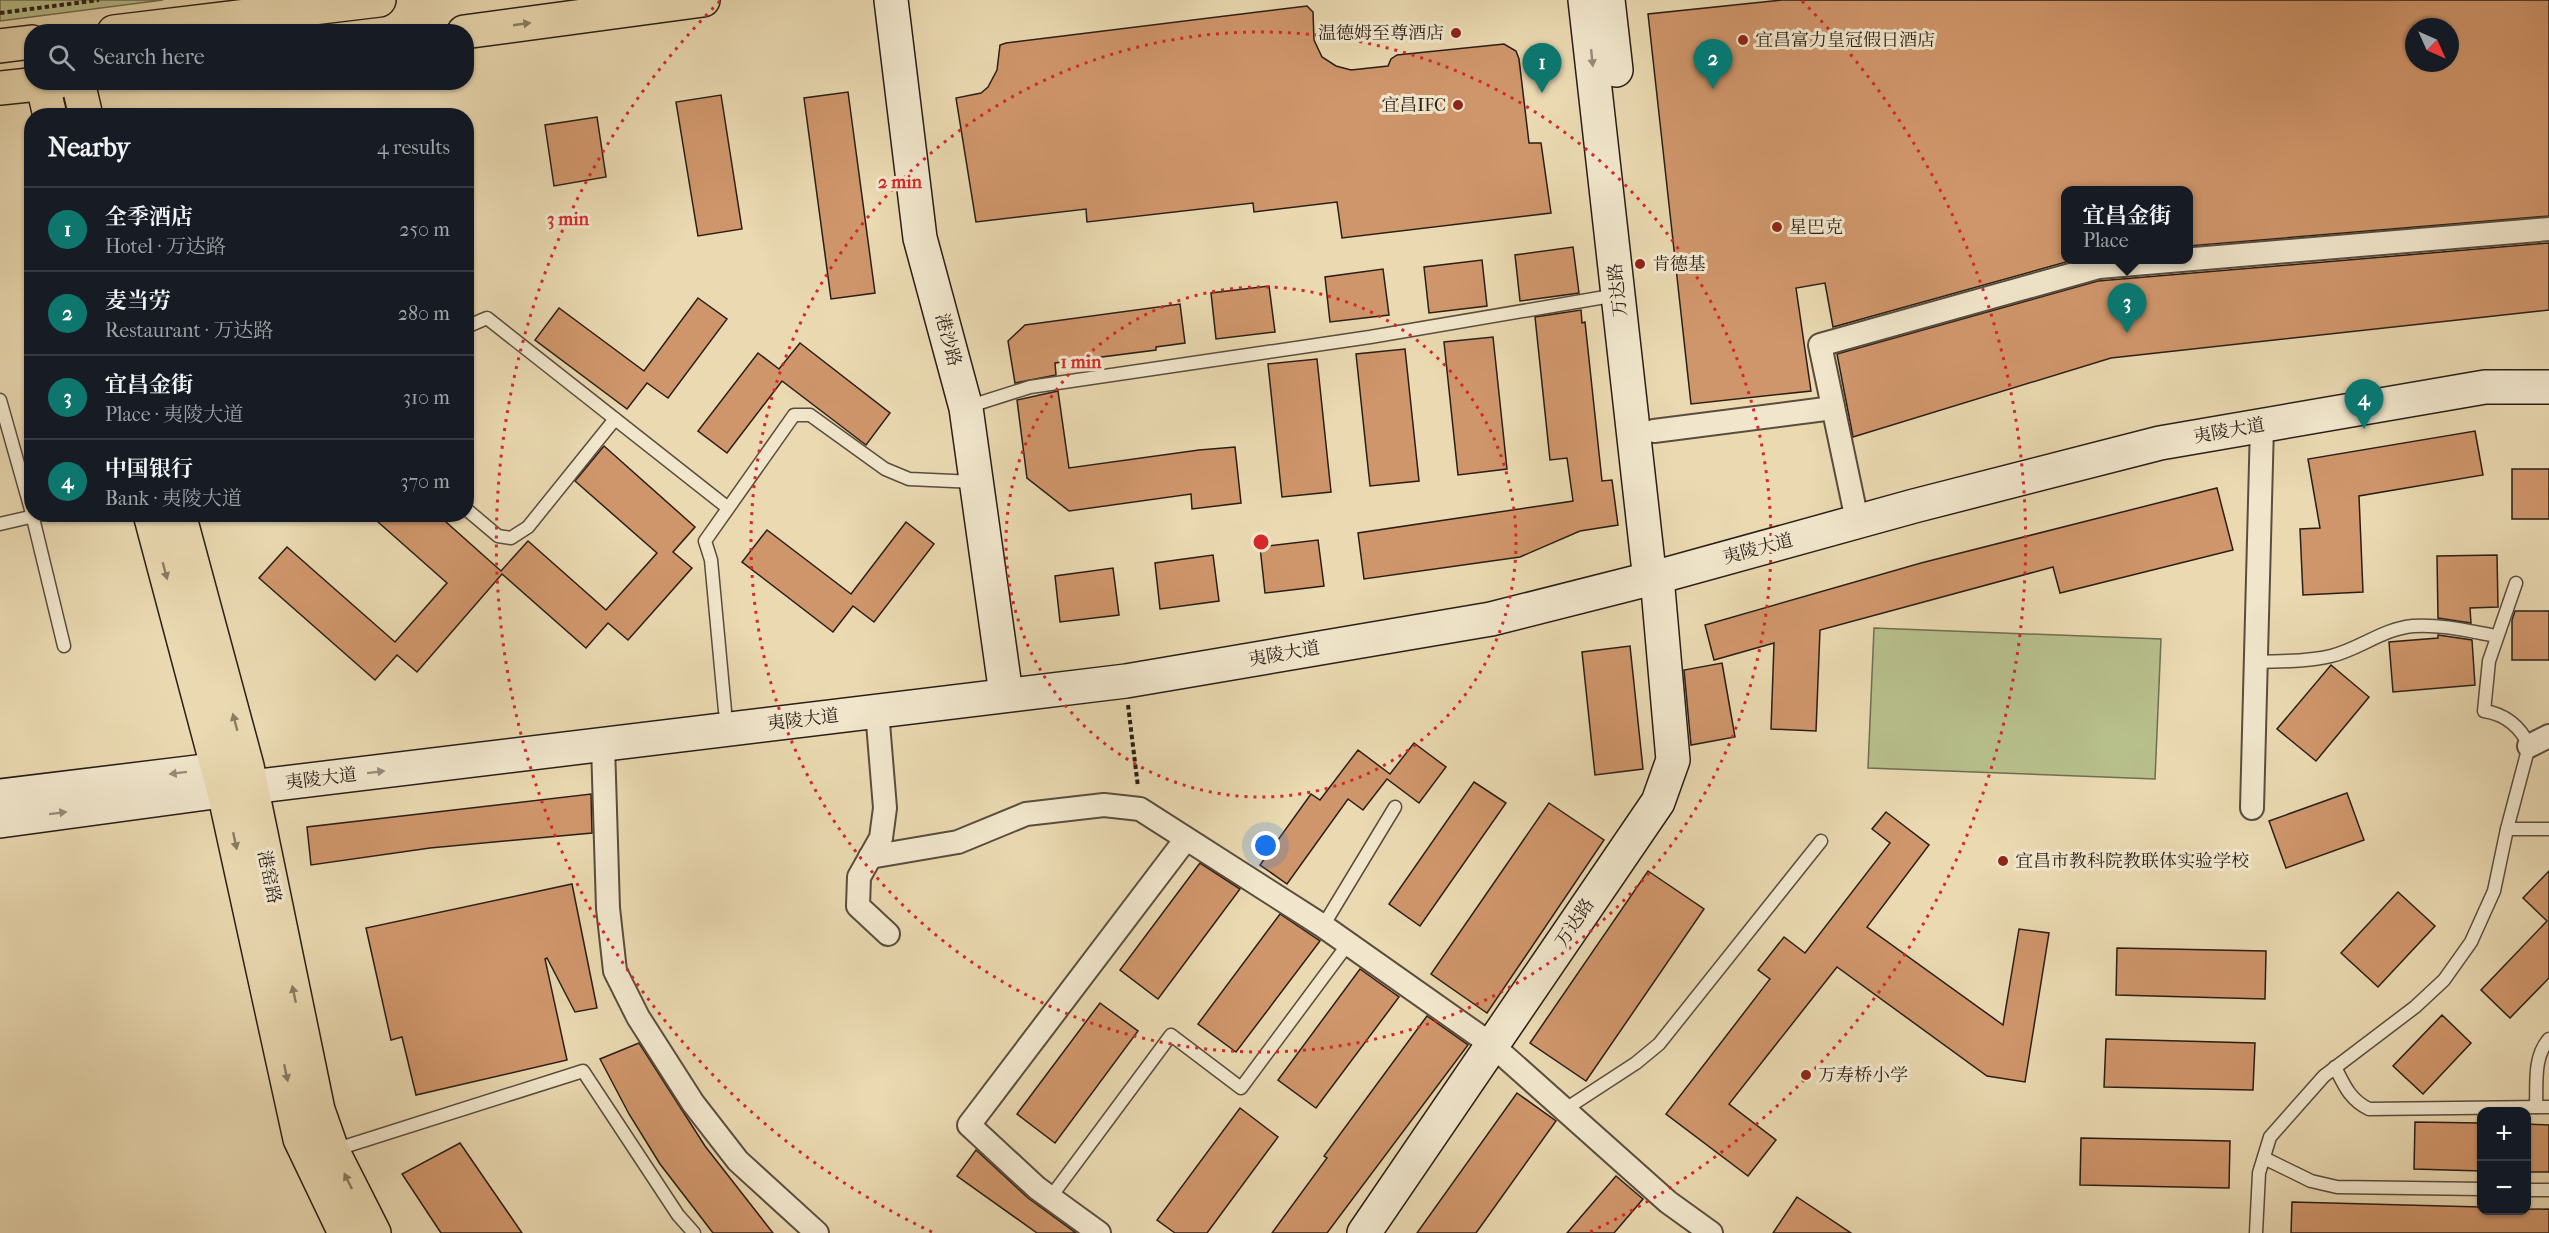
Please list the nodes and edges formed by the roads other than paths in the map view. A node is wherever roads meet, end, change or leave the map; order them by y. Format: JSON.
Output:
{"nodes":[{"id":1,"x":379,"y":0,"type":"edge"},
{"id":2,"x":703,"y":0,"type":"edge"},
{"id":3,"x":891,"y":0,"type":"edge"},
{"id":4,"x":1585,"y":0,"type":"edge"},
{"id":5,"x":1608,"y":0,"type":"edge"},
{"id":6,"x":180,"y":24,"type":"edge"},
{"id":7,"x":474,"y":31,"type":"edge"},
{"id":8,"x":24,"y":44,"type":"edge"},
{"id":9,"x":0,"y":46,"type":"edge"},
{"id":10,"x":24,"y":85,"type":"edge"},
{"id":11,"x":0,"y":88,"type":"edge"},
{"id":12,"x":48,"y":90,"type":"edge"},
{"id":13,"x":80,"y":90,"type":"edge"},
{"id":14,"x":49,"y":108,"type":"edge"},
{"id":15,"x":84,"y":108,"type":"edge"},
{"id":16,"x":2549,"y":229,"type":"edge"},
{"id":17,"x":2193,"y":259,"type":"edge"},
{"id":18,"x":2135,"y":264,"type":"edge"},
{"id":19,"x":1618,"y":295,"type":"junction"},
{"id":20,"x":474,"y":324,"type":"edge"},
{"id":21,"x":2549,"y":371,"type":"edge"},
{"id":22,"x":2549,"y":387,"type":"edge"},
{"id":23,"x":0,"y":400,"type":"edge"},
{"id":24,"x":966,"y":408,"type":"junction"},
{"id":25,"x":1833,"y":408,"type":"junction"},
{"id":26,"x":615,"y":419,"type":"junction"},
{"id":27,"x":2262,"y":425,"type":"junction"},
{"id":28,"x":1654,"y":431,"type":"junction"},
{"id":29,"x":24,"y":479,"type":"edge"},
{"id":30,"x":976,"y":482,"type":"junction"},
{"id":31,"x":1854,"y":506,"type":"junction"},
{"id":32,"x":729,"y":508,"type":"junction"},
{"id":33,"x":474,"y":516,"type":"edge"},
{"id":34,"x":24,"y":518,"type":"edge"},
{"id":35,"x":37,"y":522,"type":"edge"},
{"id":36,"x":153,"y":522,"type":"edge"},
{"id":37,"x":181,"y":522,"type":"edge"},
{"id":38,"x":0,"y":524,"type":"edge"},
{"id":39,"x":1658,"y":566,"type":"junction"},
{"id":40,"x":2516,"y":583,"type":"dead end"},
{"id":41,"x":2496,"y":636,"type":"junction"},
{"id":42,"x":64,"y":646,"type":"dead end"},
{"id":43,"x":2257,"y":662,"type":"junction"},
{"id":44,"x":1004,"y":680,"type":"junction"},
{"id":45,"x":725,"y":711,"type":"junction"},
{"id":46,"x":877,"y":711,"type":"junction"},
{"id":47,"x":2539,"y":741,"type":"edge"},
{"id":48,"x":603,"y":745,"type":"junction"},
{"id":49,"x":235,"y":778,"type":"junction"},
{"id":50,"x":0,"y":796,"type":"edge"},
{"id":51,"x":1395,"y":807,"type":"dead end"},
{"id":52,"x":2252,"y":808,"type":"dead end"},
{"id":53,"x":0,"y":821,"type":"edge"},
{"id":54,"x":2507,"y":829,"type":"junction"},
{"id":55,"x":2549,"y":829,"type":"edge"},
{"id":56,"x":1186,"y":839,"type":"junction"},
{"id":57,"x":1821,"y":841,"type":"dead end"},
{"id":58,"x":870,"y":857,"type":"junction"},
{"id":59,"x":1323,"y":926,"type":"junction"},
{"id":60,"x":888,"y":934,"type":"dead end"},
{"id":61,"x":1348,"y":944,"type":"junction"},
{"id":62,"x":2549,"y":1039,"type":"edge"},
{"id":63,"x":1492,"y":1045,"type":"junction"},
{"id":64,"x":2335,"y":1067,"type":"junction"},
{"id":65,"x":2542,"y":1107,"type":"edge"},
{"id":66,"x":1564,"y":1110,"type":"junction"},
{"id":67,"x":332,"y":1150,"type":"junction"},
{"id":68,"x":2264,"y":1158,"type":"junction"},
{"id":69,"x":2477,"y":1189,"type":"edge"},
{"id":70,"x":2531,"y":1190,"type":"edge"},
{"id":71,"x":2549,"y":1190,"type":"edge"},
{"id":72,"x":1050,"y":1198,"type":"junction"},
{"id":73,"x":345,"y":1233,"type":"edge"},
{"id":74,"x":374,"y":1233,"type":"edge"},
{"id":75,"x":694,"y":1233,"type":"edge"},
{"id":76,"x":817,"y":1233,"type":"edge"},
{"id":77,"x":1099,"y":1233,"type":"edge"},
{"id":78,"x":1364,"y":1233,"type":"edge"},
{"id":79,"x":1711,"y":1233,"type":"edge"},
{"id":80,"x":2256,"y":1233,"type":"edge"}],
"edges":[{"from":1,"to":6,"type":"main road"},
{"from":7,"to":2,"type":"main road","one_way":true},
{"from":3,"to":24,"type":"main road","name":"港沙路"},
{"from":4,"to":19,"type":"main road","name":"万达路","one_way":true},
{"from":5,"to":28,"type":"main road","name":"万达路"},
{"from":8,"to":9,"type":"main road"},
{"from":10,"to":11,"type":"main road"},
{"from":12,"to":14,"type":"main road"},
{"from":13,"to":15,"type":"main road"},
{"from":16,"to":17,"type":"street"},
{"from":18,"to":25,"type":"street"},
{"from":19,"to":24,"type":"lane"},
{"from":19,"to":39,"type":"main road","name":"万达路"},
{"from":20,"to":26,"type":"lane"},
{"from":21,"to":31,"type":"main road","name":"夷陵大道"},
{"from":22,"to":27,"type":"main road","name":"夷陵大道"},
{"from":23,"to":29,"type":"lane"},
{"from":24,"to":30,"type":"main road","name":"港沙路"},
{"from":25,"to":28,"type":"street"},
{"from":25,"to":31,"type":"street"},
{"from":26,"to":32,"type":"lane"},
{"from":26,"to":33,"type":"lane"},
{"from":27,"to":39,"type":"main road","name":"夷陵大道"},
{"from":27,"to":43,"type":"street"},
{"from":28,"to":39,"type":"main road","name":"万达路"},
{"from":30,"to":32,"type":"lane"},
{"from":30,"to":44,"type":"main road","name":"港沙路"},
{"from":31,"to":39,"type":"main road","name":"夷陵大道"},
{"from":32,"to":45,"type":"lane"},
{"from":34,"to":38,"type":"lane"},
{"from":35,"to":42,"type":"lane"},
{"from":36,"to":49,"type":"main road","name":"港窑路","one_way":true},
{"from":49,"to":37,"type":"main road","name":"港窑路","one_way":true},
{"from":39,"to":44,"type":"main road","name":"夷陵大道"},
{"from":39,"to":46,"type":"main road","name":"夷陵大道"},
{"from":39,"to":63,"type":"main road","name":"万达路"},
{"from":40,"to":41,"type":"lane"},
{"from":41,"to":43,"type":"lane"},
{"from":41,"to":47,"type":"lane"},
{"from":43,"to":52,"type":"street"},
{"from":44,"to":45,"type":"main road","name":"夷陵大道"},
{"from":45,"to":49,"type":"main road","name":"夷陵大道"},
{"from":46,"to":48,"type":"main road","name":"夷陵大道"},
{"from":46,"to":58,"type":"street"},
{"from":47,"to":54,"type":"lane"},
{"from":49,"to":48,"type":"main road","name":"夷陵大道","one_way":true},
{"from":48,"to":76,"type":"street"},
{"from":49,"to":50,"type":"main road","name":"夷陵大道","one_way":true},
{"from":53,"to":49,"type":"main road","name":"夷陵大道","one_way":true},
{"from":67,"to":49,"type":"main road","name":"港窑路","one_way":true},
{"from":49,"to":73,"type":"main road","name":"港窑路","one_way":true},
{"from":51,"to":59,"type":"lane"},
{"from":54,"to":55,"type":"lane"},
{"from":54,"to":64,"type":"lane"},
{"from":56,"to":58,"type":"street"},
{"from":56,"to":59,"type":"street"},
{"from":56,"to":72,"type":"street"},
{"from":57,"to":66,"type":"lane"},
{"from":58,"to":60,"type":"street"},
{"from":59,"to":61,"type":"street"},
{"from":61,"to":63,"type":"street"},
{"from":61,"to":72,"type":"lane"},
{"from":62,"to":65,"type":"lane"},
{"from":63,"to":66,"type":"street"},
{"from":63,"to":78,"type":"main road","name":"万达路"},
{"from":64,"to":65,"type":"lane"},
{"from":64,"to":68,"type":"lane"},
{"from":66,"to":79,"type":"street"},
{"from":74,"to":67,"type":"main road","name":"港窑路","one_way":true},
{"from":67,"to":75,"type":"lane"},
{"from":68,"to":69,"type":"lane"},
{"from":68,"to":80,"type":"lane"},
{"from":70,"to":71,"type":"lane"},
{"from":72,"to":77,"type":"street"}]}
